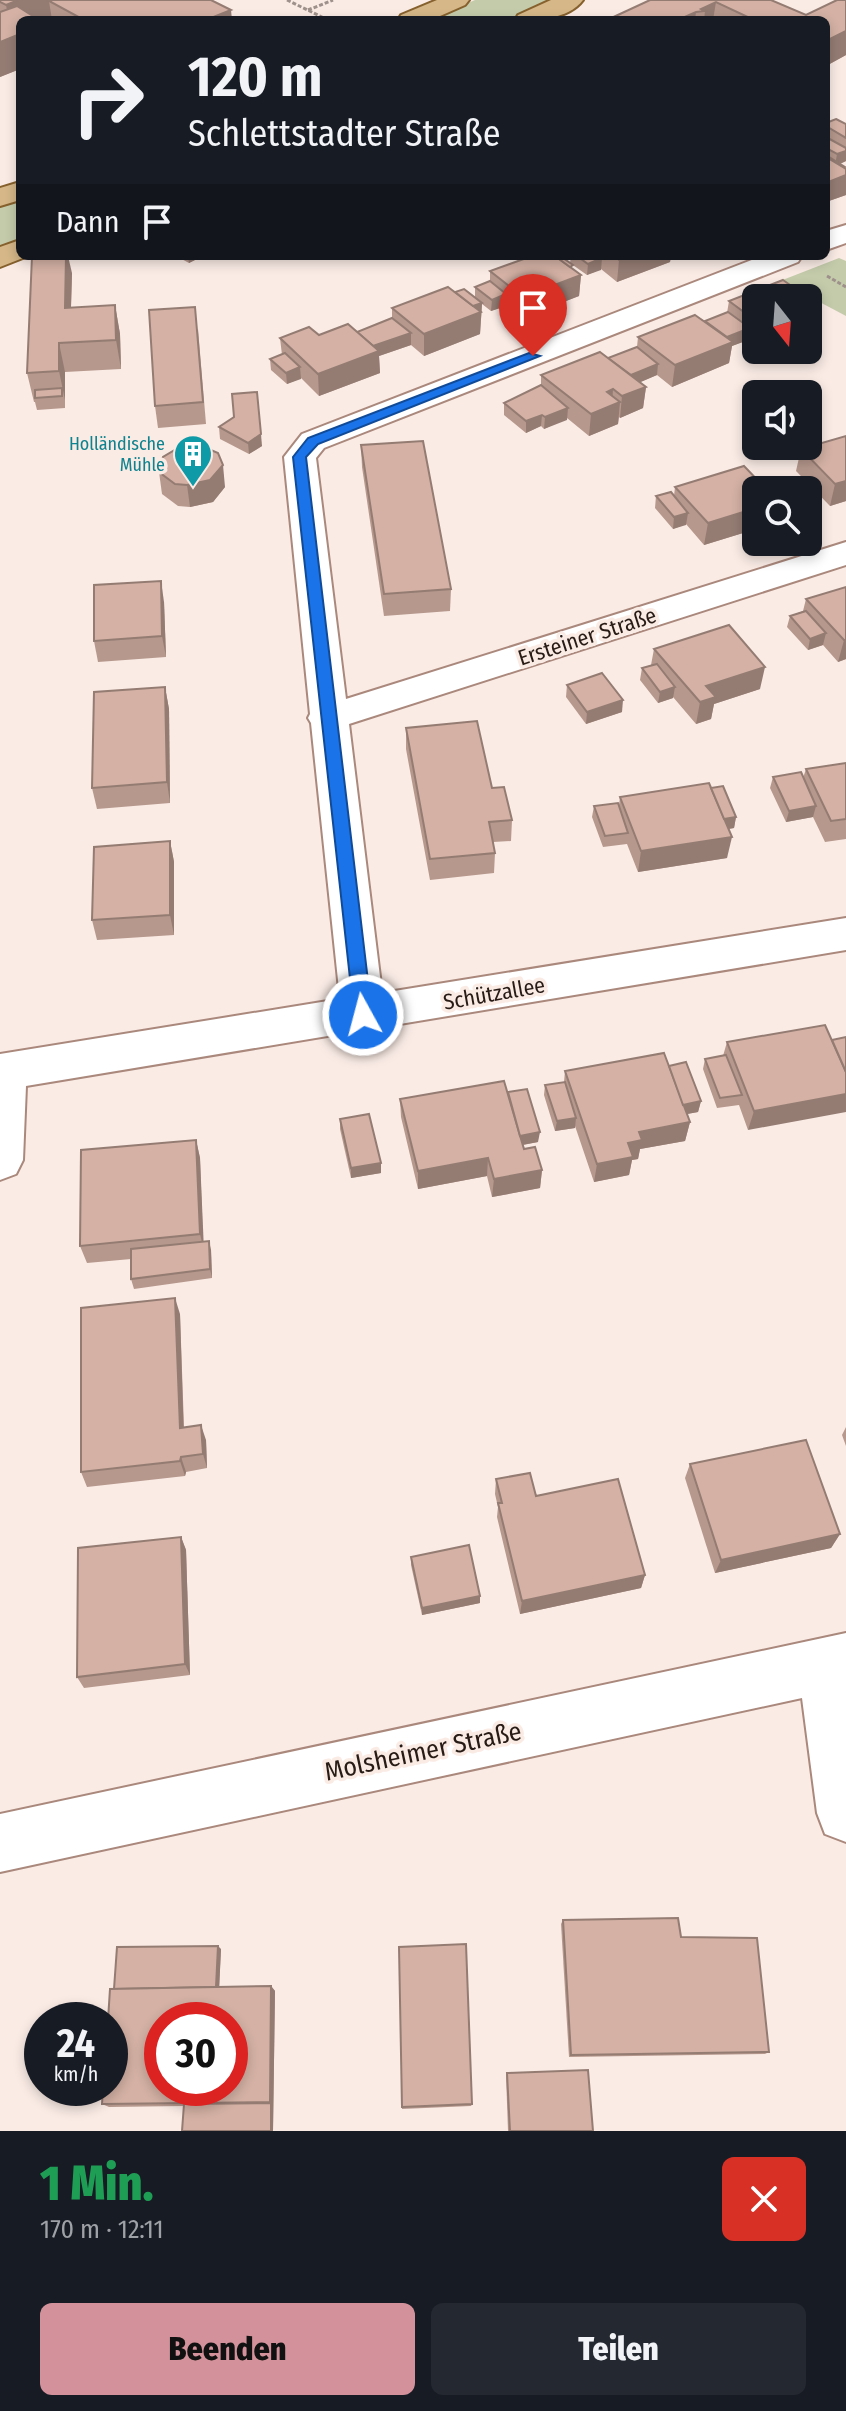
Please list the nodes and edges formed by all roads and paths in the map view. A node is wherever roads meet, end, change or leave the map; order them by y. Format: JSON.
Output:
{"nodes":[{"id":1,"x":287,"y":0,"type":"edge"},
{"id":2,"x":333,"y":0,"type":"edge"},
{"id":3,"x":457,"y":0,"type":"edge"},
{"id":4,"x":571,"y":0,"type":"edge"},
{"id":5,"x":308,"y":10,"type":"junction"},
{"id":6,"x":320,"y":16,"type":"edge"},
{"id":7,"x":419,"y":16,"type":"edge"},
{"id":8,"x":536,"y":16,"type":"edge"},
{"id":9,"x":778,"y":260,"type":"edge"},
{"id":10,"x":846,"y":553,"type":"edge"},
{"id":11,"x":327,"y":718,"type":"junction"},
{"id":12,"x":846,"y":934,"type":"edge"},
{"id":13,"x":363,"y":1015,"type":"junction"},
{"id":14,"x":2,"y":1072,"type":"edge"},
{"id":15,"x":0,"y":1160,"type":"edge"},
{"id":16,"x":836,"y":1663,"type":"edge"},
{"id":17,"x":846,"y":1813,"type":"edge"},
{"id":18,"x":0,"y":1843,"type":"edge"}],
"edges":[{"from":1,"to":5,"type":"path"},
{"from":2,"to":5,"type":"path"},
{"from":3,"to":7,"type":"main road"},
{"from":4,"to":8,"type":"main road"},
{"from":5,"to":6,"type":"path"},
{"from":9,"to":11,"type":"street"},
{"from":10,"to":11,"type":"street","name":"Ersteiner Straße"},
{"from":11,"to":13,"type":"street"},
{"from":12,"to":13,"type":"street","name":"Schützallee"},
{"from":13,"to":14,"type":"street","name":"Schützallee"},
{"from":14,"to":15,"type":"street"},
{"from":16,"to":17,"type":"street"},
{"from":16,"to":18,"type":"street","name":"Molsheimer Straße"}]}
